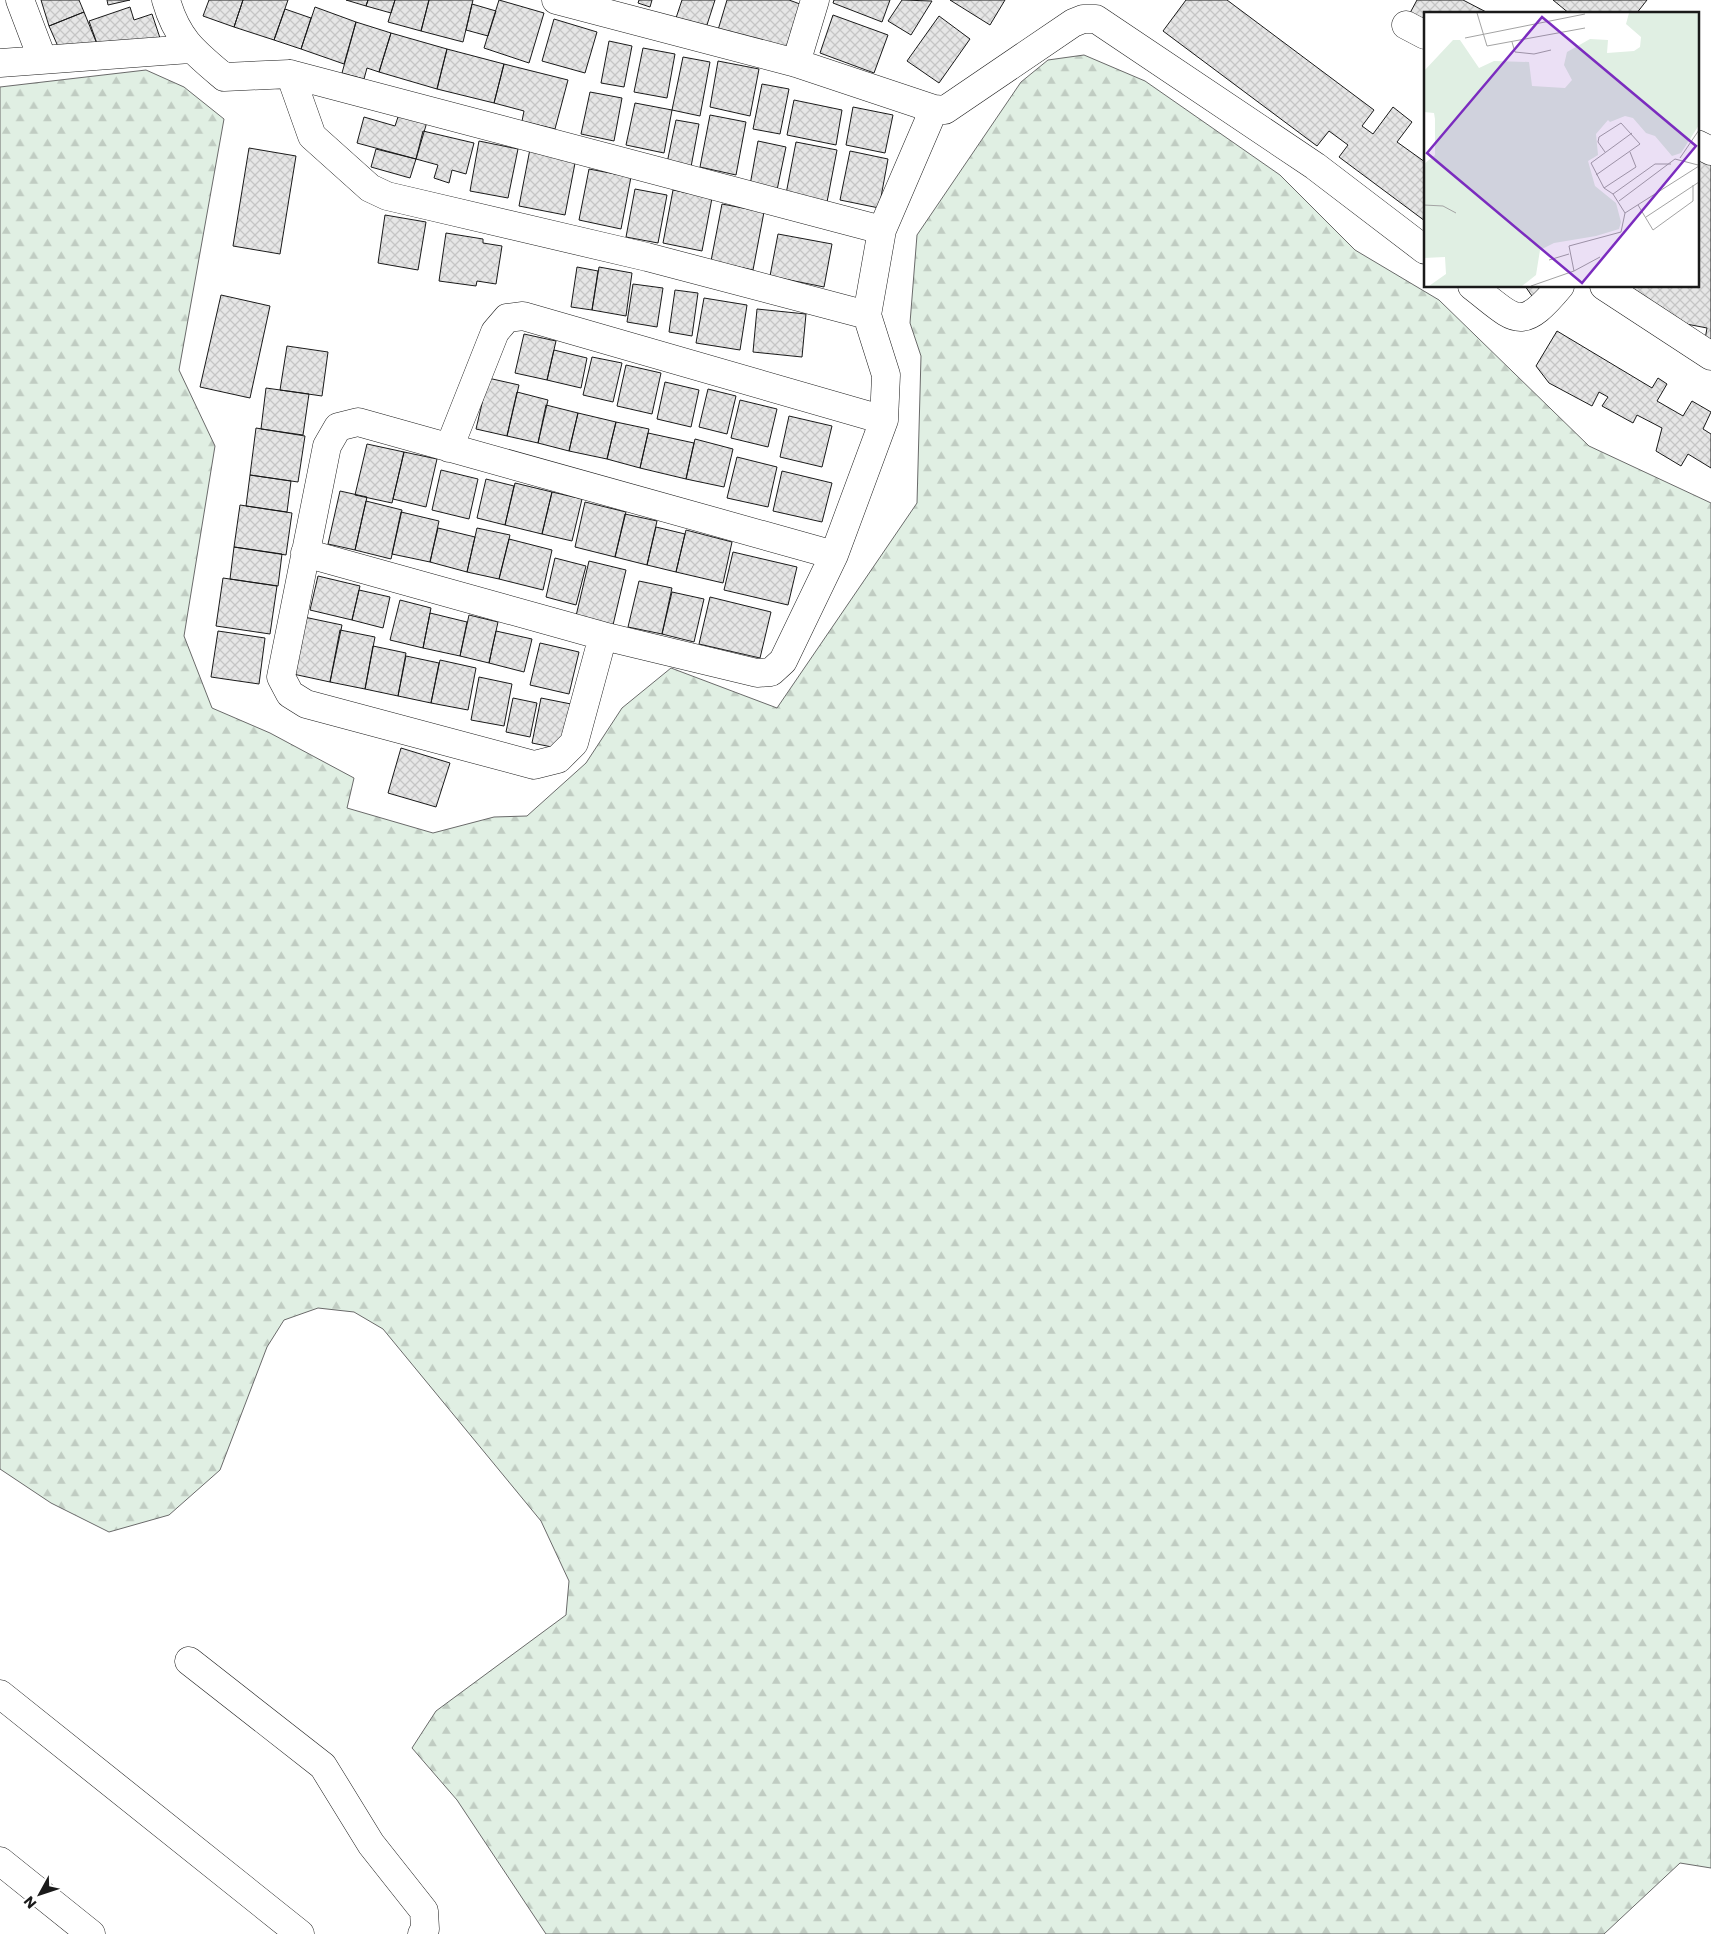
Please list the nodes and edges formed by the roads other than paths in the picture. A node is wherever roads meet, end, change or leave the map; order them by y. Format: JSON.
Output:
{"nodes":[{"id":1,"x":20,"y":0,"type":"edge"},
{"id":2,"x":166,"y":0,"type":"edge"},
{"id":3,"x":556,"y":0,"type":"edge"},
{"id":4,"x":815,"y":0,"type":"edge"},
{"id":5,"x":190,"y":48,"type":"junction"},
{"id":6,"x":42,"y":58,"type":"junction"},
{"id":7,"x":0,"y":63,"type":"edge"},
{"id":8,"x":796,"y":63,"type":"junction"},
{"id":9,"x":290,"y":74,"type":"junction"},
{"id":10,"x":934,"y":109,"type":"junction"},
{"id":11,"x":1698,"y":144,"type":"edge"},
{"id":12,"x":1711,"y":151,"type":"edge"},
{"id":13,"x":882,"y":230,"type":"junction"},
{"id":14,"x":1424,"y":249,"type":"edge"},
{"id":15,"x":1475,"y":288,"type":"edge"},
{"id":16,"x":1558,"y":288,"type":"edge"},
{"id":17,"x":1607,"y":288,"type":"edge"},
{"id":18,"x":867,"y":315,"type":"junction"},
{"id":19,"x":1711,"y":356,"type":"edge"},
{"id":20,"x":884,"y":420,"type":"junction"},
{"id":21,"x":449,"y":448,"type":"junction"},
{"id":22,"x":305,"y":553,"type":"junction"},
{"id":23,"x":834,"y":554,"type":"junction"},
{"id":24,"x":603,"y":636,"type":"junction"},
{"id":25,"x":189,"y":1662,"type":"dead end"},
{"id":26,"x":0,"y":1694,"type":"edge"},
{"id":27,"x":0,"y":1861,"type":"edge"},
{"id":28,"x":91,"y":1934,"type":"edge"},
{"id":29,"x":300,"y":1934,"type":"edge"},
{"id":30,"x":422,"y":1934,"type":"edge"}],
"edges":[{"from":1,"to":6,"type":"street"},
{"from":2,"to":5,"type":"street"},
{"from":3,"to":8,"type":"street"},
{"from":4,"to":8,"type":"street"},
{"from":5,"to":6,"type":"street"},
{"from":5,"to":9,"type":"street"},
{"from":6,"to":7,"type":"street"},
{"from":8,"to":10,"type":"street"},
{"from":9,"to":13,"type":"street"},
{"from":9,"to":18,"type":"street"},
{"from":10,"to":13,"type":"street"},
{"from":10,"to":14,"type":"street"},
{"from":11,"to":12,"type":"street"},
{"from":13,"to":18,"type":"street"},
{"from":15,"to":16,"type":"street"},
{"from":17,"to":19,"type":"street"},
{"from":18,"to":20,"type":"street"},
{"from":20,"to":21,"type":"street"},
{"from":20,"to":23,"type":"street"},
{"from":21,"to":22,"type":"street"},
{"from":21,"to":23,"type":"street"},
{"from":22,"to":24,"type":"street"},
{"from":22,"to":24,"type":"street"},
{"from":23,"to":24,"type":"street"},
{"from":25,"to":30,"type":"street"},
{"from":26,"to":29,"type":"street"},
{"from":27,"to":28,"type":"street"}]}
